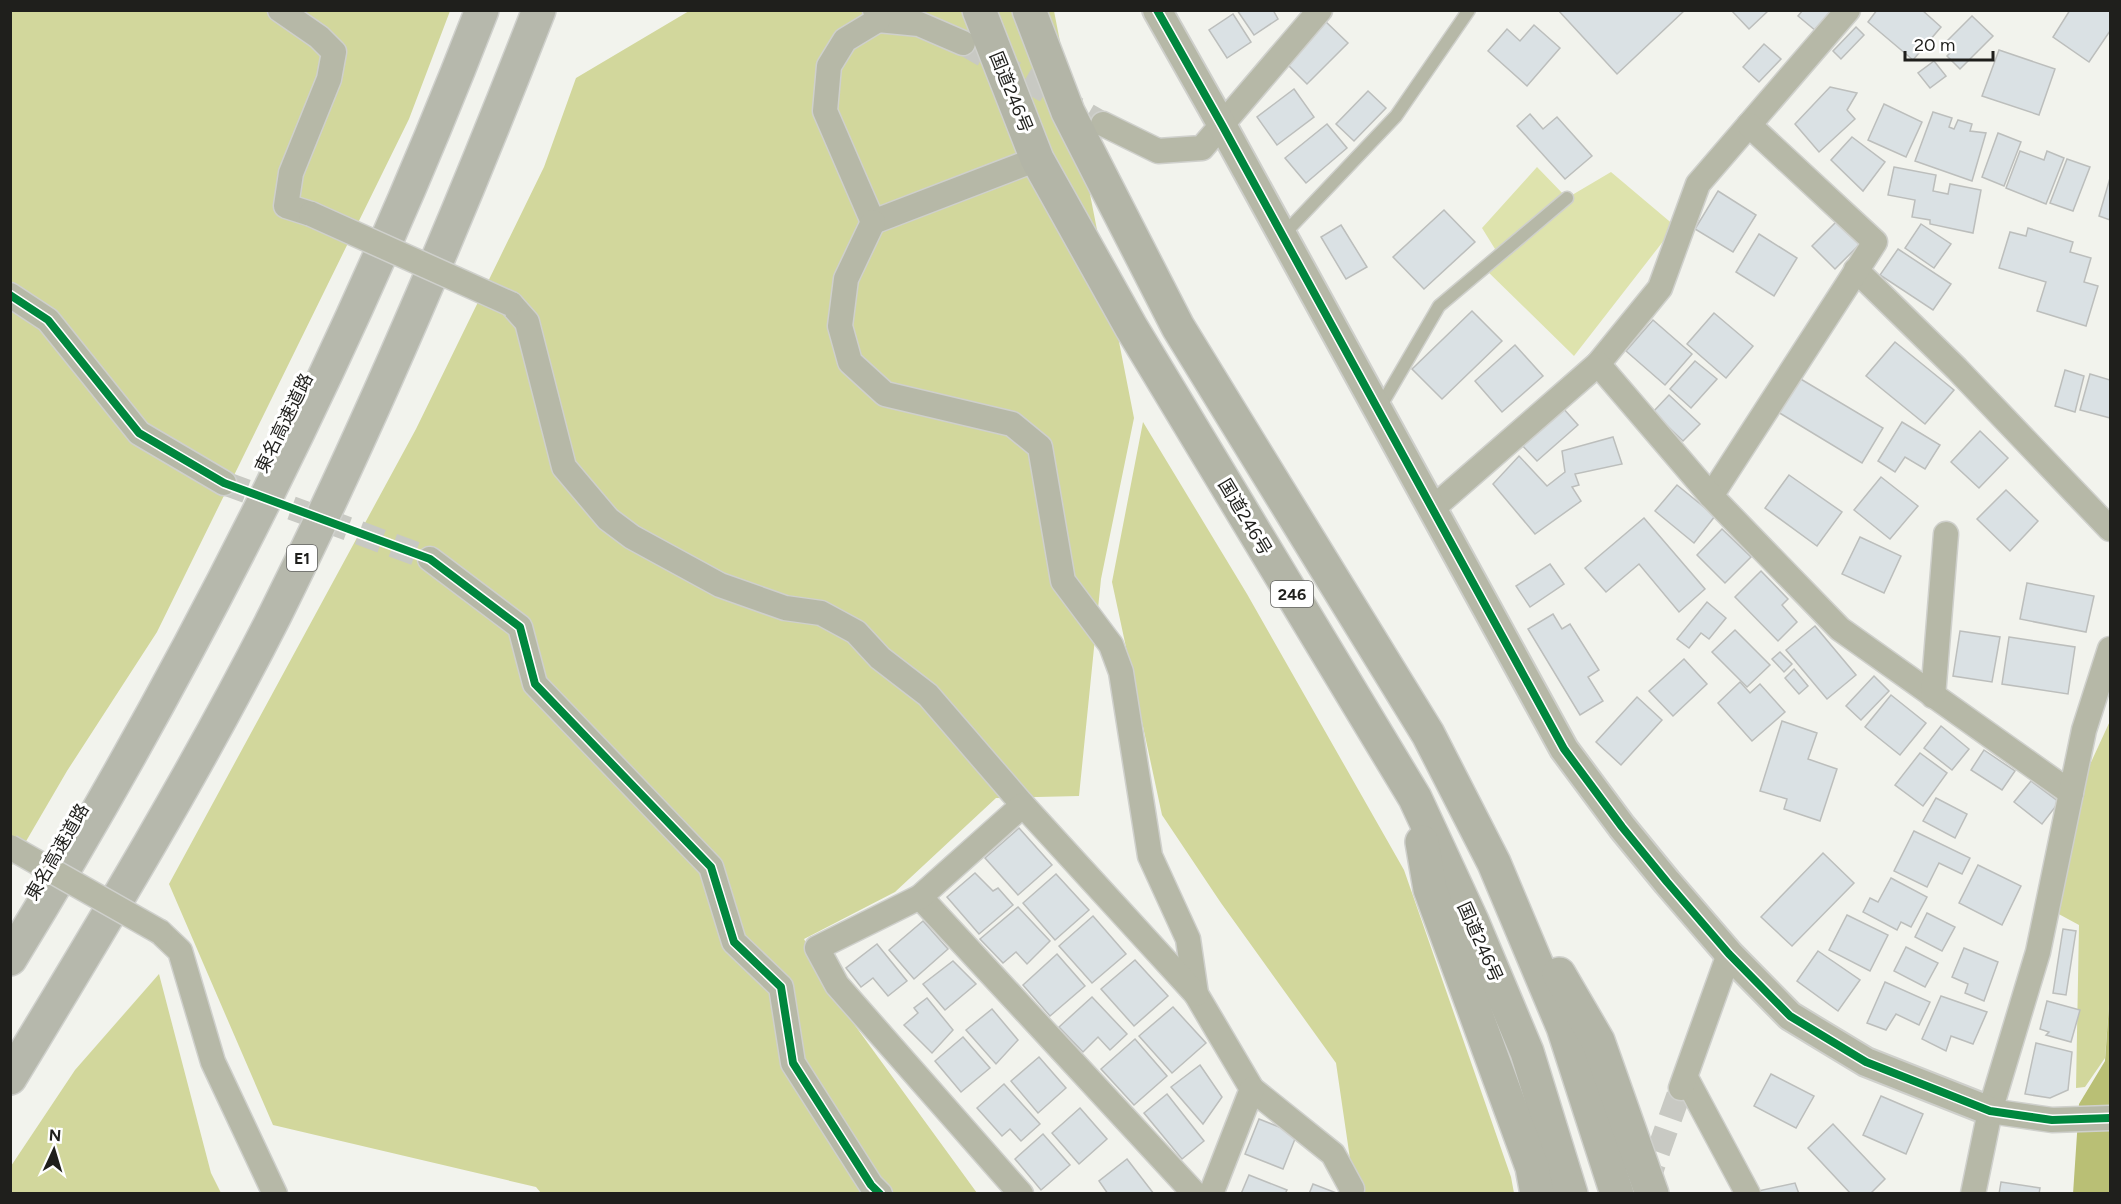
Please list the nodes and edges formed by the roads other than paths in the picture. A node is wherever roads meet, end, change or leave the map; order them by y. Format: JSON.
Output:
{"nodes":[{"id":1,"x":279,"y":10,"type":"edge"},
{"id":2,"x":482,"y":10,"type":"edge"},
{"id":3,"x":539,"y":10,"type":"edge"},
{"id":4,"x":979,"y":10,"type":"edge"},
{"id":5,"x":1029,"y":10,"type":"edge"},
{"id":6,"x":1157,"y":10,"type":"edge"},
{"id":7,"x":1320,"y":10,"type":"edge"},
{"id":8,"x":1469,"y":10,"type":"edge"},
{"id":9,"x":1848,"y":10,"type":"edge"},
{"id":10,"x":877,"y":15,"type":"edge"},
{"id":11,"x":963,"y":43,"type":"tunnel mouth"},
{"id":12,"x":1103,"y":124,"type":"tunnel mouth"},
{"id":13,"x":1222,"y":125,"type":"junction"},
{"id":14,"x":1749,"y":125,"type":"junction"},
{"id":15,"x":1037,"y":159,"type":"junction"},
{"id":16,"x":1567,"y":198,"type":"dead end"},
{"id":17,"x":873,"y":222,"type":"junction"},
{"id":18,"x":1283,"y":235,"type":"junction"},
{"id":19,"x":1856,"y":270,"type":"junction"},
{"id":20,"x":10,"y":295,"type":"edge"},
{"id":21,"x":1598,"y":364,"type":"junction"},
{"id":22,"x":1378,"y":411,"type":"junction"},
{"id":23,"x":224,"y":483,"type":"tunnel mouth"},
{"id":24,"x":1712,"y":496,"type":"junction"},
{"id":25,"x":1432,"y":509,"type":"junction"},
{"id":26,"x":2110,"y":529,"type":"edge"},
{"id":27,"x":1947,"y":534,"type":"dead end"},
{"id":28,"x":430,"y":559,"type":"tunnel mouth"},
{"id":29,"x":2110,"y":650,"type":"edge"},
{"id":30,"x":1933,"y":696,"type":"junction"},
{"id":31,"x":2071,"y":793,"type":"junction"},
{"id":32,"x":1415,"y":803,"type":"junction"},
{"id":33,"x":1023,"y":805,"type":"junction"},
{"id":34,"x":10,"y":848,"type":"edge"},
{"id":35,"x":1494,"y":863,"type":"junction"},
{"id":36,"x":920,"y":897,"type":"junction"},
{"id":37,"x":1729,"y":954,"type":"junction"},
{"id":38,"x":10,"y":960,"type":"edge"},
{"id":39,"x":1196,"y":994,"type":"junction"},
{"id":40,"x":10,"y":1078,"type":"edge"},
{"id":41,"x":1252,"y":1089,"type":"junction"},
{"id":42,"x":1990,"y":1111,"type":"junction"},
{"id":43,"x":2110,"y":1118,"type":"edge"},
{"id":44,"x":275,"y":1194,"type":"edge"},
{"id":45,"x":880,"y":1194,"type":"edge"},
{"id":46,"x":1021,"y":1194,"type":"edge"},
{"id":47,"x":1195,"y":1194,"type":"edge"},
{"id":48,"x":1211,"y":1194,"type":"edge"},
{"id":49,"x":1351,"y":1194,"type":"edge"},
{"id":50,"x":1537,"y":1194,"type":"edge"},
{"id":51,"x":1571,"y":1194,"type":"edge"},
{"id":52,"x":1617,"y":1194,"type":"edge"},
{"id":53,"x":1652,"y":1194,"type":"edge"},
{"id":54,"x":1748,"y":1194,"type":"edge"},
{"id":55,"x":1973,"y":1194,"type":"edge"}],
"edges":[{"from":1,"to":33,"type":"street","bridge":true},
{"from":2,"to":38,"type":"highway","name":"東名高速道路"},
{"from":3,"to":40,"type":"highway","number":"E1"},
{"from":4,"to":15,"type":"highway","name":"国道246号","number":"246"},
{"from":5,"to":35,"type":"highway","number":"246"},
{"from":6,"to":13,"type":"street"},
{"from":7,"to":13,"type":"street"},
{"from":8,"to":18,"type":"lane"},
{"from":9,"to":14,"type":"street"},
{"from":10,"to":11,"type":"street"},
{"from":10,"to":17,"type":"street"},
{"from":12,"to":13,"type":"street"},
{"from":13,"to":18,"type":"street"},
{"from":14,"to":19,"type":"street"},
{"from":14,"to":21,"type":"street"},
{"from":15,"to":17,"type":"street"},
{"from":15,"to":32,"type":"highway","name":"国道246号","number":"246"},
{"from":16,"to":22,"type":"lane"},
{"from":17,"to":39,"type":"street"},
{"from":18,"to":22,"type":"street"},
{"from":19,"to":24,"type":"street"},
{"from":19,"to":26,"type":"street"},
{"from":20,"to":23,"type":"street"},
{"from":21,"to":24,"type":"street"},
{"from":21,"to":25,"type":"street"},
{"from":22,"to":25,"type":"street"},
{"from":24,"to":30,"type":"street"},
{"from":25,"to":37,"type":"street"},
{"from":27,"to":30,"type":"street"},
{"from":28,"to":45,"type":"street"},
{"from":29,"to":31,"type":"street"},
{"from":30,"to":31,"type":"street"},
{"from":31,"to":42,"type":"street"},
{"from":32,"to":50,"type":"highway"},
{"from":32,"to":51,"type":"highway","name":"国道246号","number":"246"},
{"from":33,"to":36,"type":"street"},
{"from":33,"to":39,"type":"street"},
{"from":34,"to":44,"type":"street","bridge":true},
{"from":35,"to":52,"type":"highway","number":"246"},
{"from":35,"to":53,"type":"highway"},
{"from":36,"to":46,"type":"street"},
{"from":36,"to":47,"type":"street"},
{"from":37,"to":42,"type":"street"},
{"from":37,"to":54,"type":"street"},
{"from":39,"to":41,"type":"street"},
{"from":41,"to":48,"type":"street"},
{"from":41,"to":49,"type":"street"},
{"from":42,"to":43,"type":"street"},
{"from":42,"to":55,"type":"street"}]}
